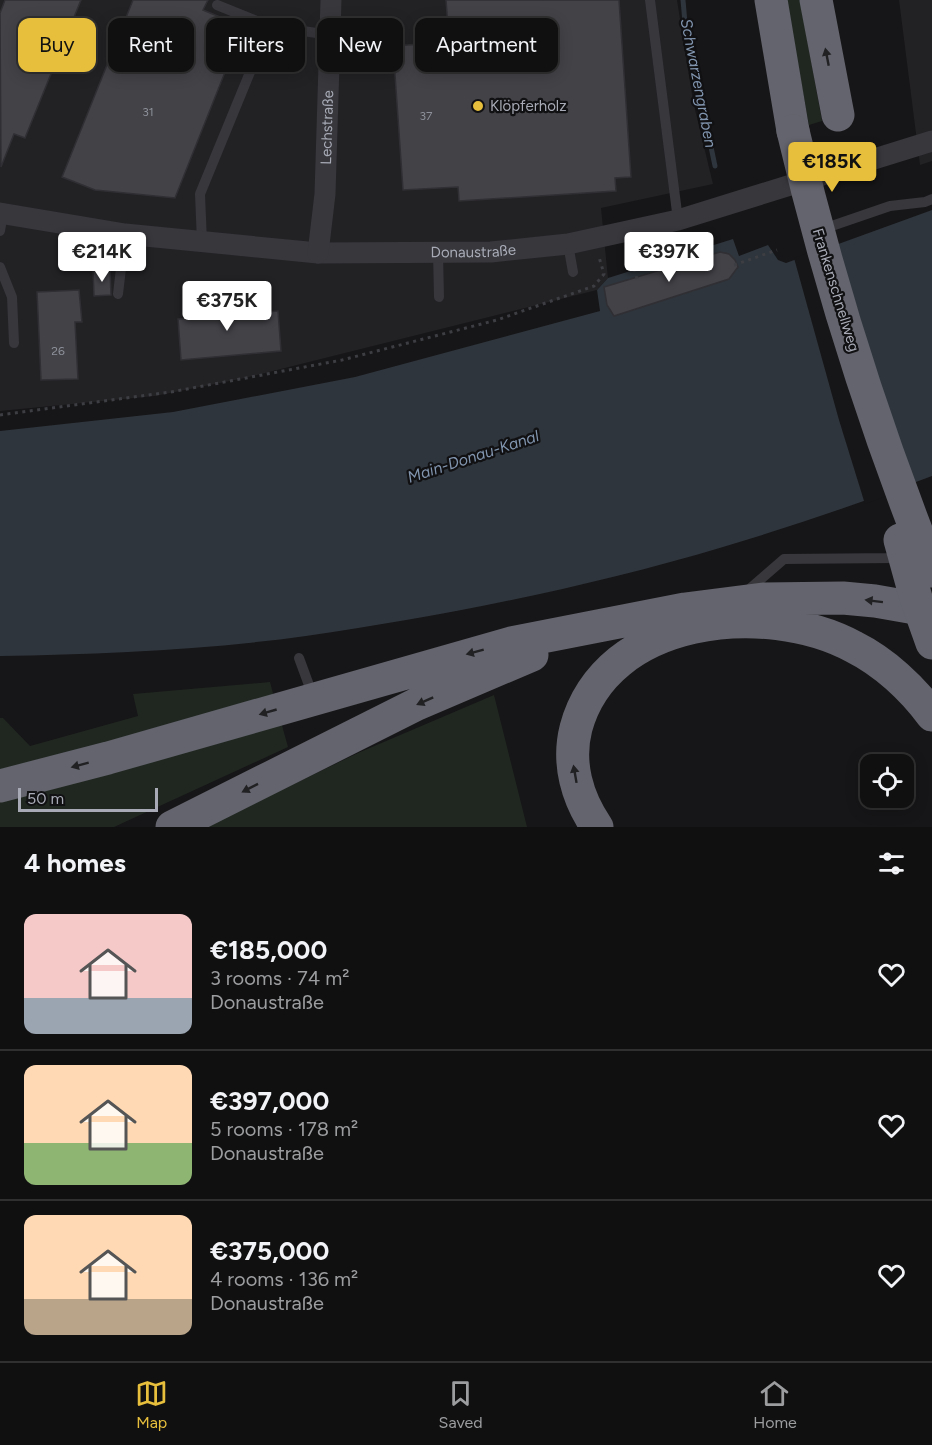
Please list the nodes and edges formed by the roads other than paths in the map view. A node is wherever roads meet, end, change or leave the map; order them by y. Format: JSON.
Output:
{"nodes":[{"id":1,"x":331,"y":0,"type":"edge"},
{"id":2,"x":650,"y":0,"type":"edge"},
{"id":3,"x":771,"y":0,"type":"edge"},
{"id":4,"x":816,"y":0,"type":"edge"},
{"id":5,"x":217,"y":5,"type":"dead end"},
{"id":6,"x":249,"y":18,"type":"edge"},
{"id":7,"x":330,"y":18,"type":"edge"},
{"id":8,"x":250,"y":72,"type":"edge"},
{"id":9,"x":329,"y":72,"type":"edge"},
{"id":10,"x":838,"y":115,"type":"dead end"},
{"id":11,"x":932,"y":141,"type":"edge"},
{"id":12,"x":932,"y":199,"type":"edge"},
{"id":13,"x":1,"y":219,"type":"edge"},
{"id":14,"x":678,"y":220,"type":"junction"},
{"id":15,"x":125,"y":234,"type":"junction"},
{"id":16,"x":807,"y":235,"type":"dead end"},
{"id":17,"x":202,"y":242,"type":"junction"},
{"id":18,"x":568,"y":244,"type":"junction"},
{"id":19,"x":438,"y":252,"type":"junction"},
{"id":20,"x":318,"y":253,"type":"junction"},
{"id":21,"x":0,"y":267,"type":"edge"},
{"id":22,"x":573,"y":272,"type":"dead end"},
{"id":23,"x":118,"y":294,"type":"dead end"},
{"id":24,"x":439,"y":297,"type":"dead end"},
{"id":25,"x":14,"y":343,"type":"dead end"},
{"id":26,"x":883,"y":441,"type":"junction"},
{"id":27,"x":932,"y":542,"type":"edge"},
{"id":28,"x":932,"y":571,"type":"edge"},
{"id":29,"x":735,"y":602,"type":"junction"},
{"id":30,"x":932,"y":611,"type":"edge"},
{"id":31,"x":615,"y":624,"type":"junction"},
{"id":32,"x":932,"y":644,"type":"edge"},
{"id":33,"x":299,"y":658,"type":"dead end"},
{"id":34,"x":314,"y":699,"type":"junction"},
{"id":35,"x":932,"y":716,"type":"edge"},
{"id":36,"x":0,"y":786,"type":"edge"},
{"id":37,"x":172,"y":827,"type":"edge"},
{"id":38,"x":597,"y":827,"type":"edge"}],
"edges":[{"from":1,"to":7,"type":"street","name":"Lechstraße"},
{"from":2,"to":14,"type":"lane"},
{"from":3,"to":26,"type":"highway","name":"Frankenschnellweg","bridge":true},
{"from":10,"to":4,"type":"highway","one_way":true},
{"from":5,"to":6,"type":"lane"},
{"from":8,"to":17,"type":"lane"},
{"from":9,"to":20,"type":"street","name":"Lechstraße"},
{"from":11,"to":14,"type":"street","name":"Donaustraße"},
{"from":12,"to":16,"type":"lane"},
{"from":13,"to":15,"type":"street","name":"Donaustraße"},
{"from":14,"to":18,"type":"street","name":"Donaustraße"},
{"from":15,"to":17,"type":"street","name":"Donaustraße"},
{"from":15,"to":23,"type":"lane"},
{"from":17,"to":20,"type":"street","name":"Donaustraße"},
{"from":18,"to":19,"type":"street","name":"Donaustraße"},
{"from":18,"to":22,"type":"lane"},
{"from":19,"to":20,"type":"street","name":"Donaustraße"},
{"from":19,"to":24,"type":"lane"},
{"from":21,"to":25,"type":"lane"},
{"from":26,"to":28,"type":"highway","name":"Frankenschnellweg","bridge":true},
{"from":26,"to":32,"type":"highway","bridge":true},
{"from":27,"to":29,"type":"lane"},
{"from":30,"to":29,"type":"highway","one_way":true},
{"from":29,"to":31,"type":"highway"},
{"from":31,"to":34,"type":"highway","one_way":true},
{"from":31,"to":37,"type":"highway","one_way":true},
{"from":33,"to":34,"type":"lane"},
{"from":34,"to":36,"type":"highway","one_way":true},
{"from":38,"to":35,"type":"highway","one_way":true}]}
